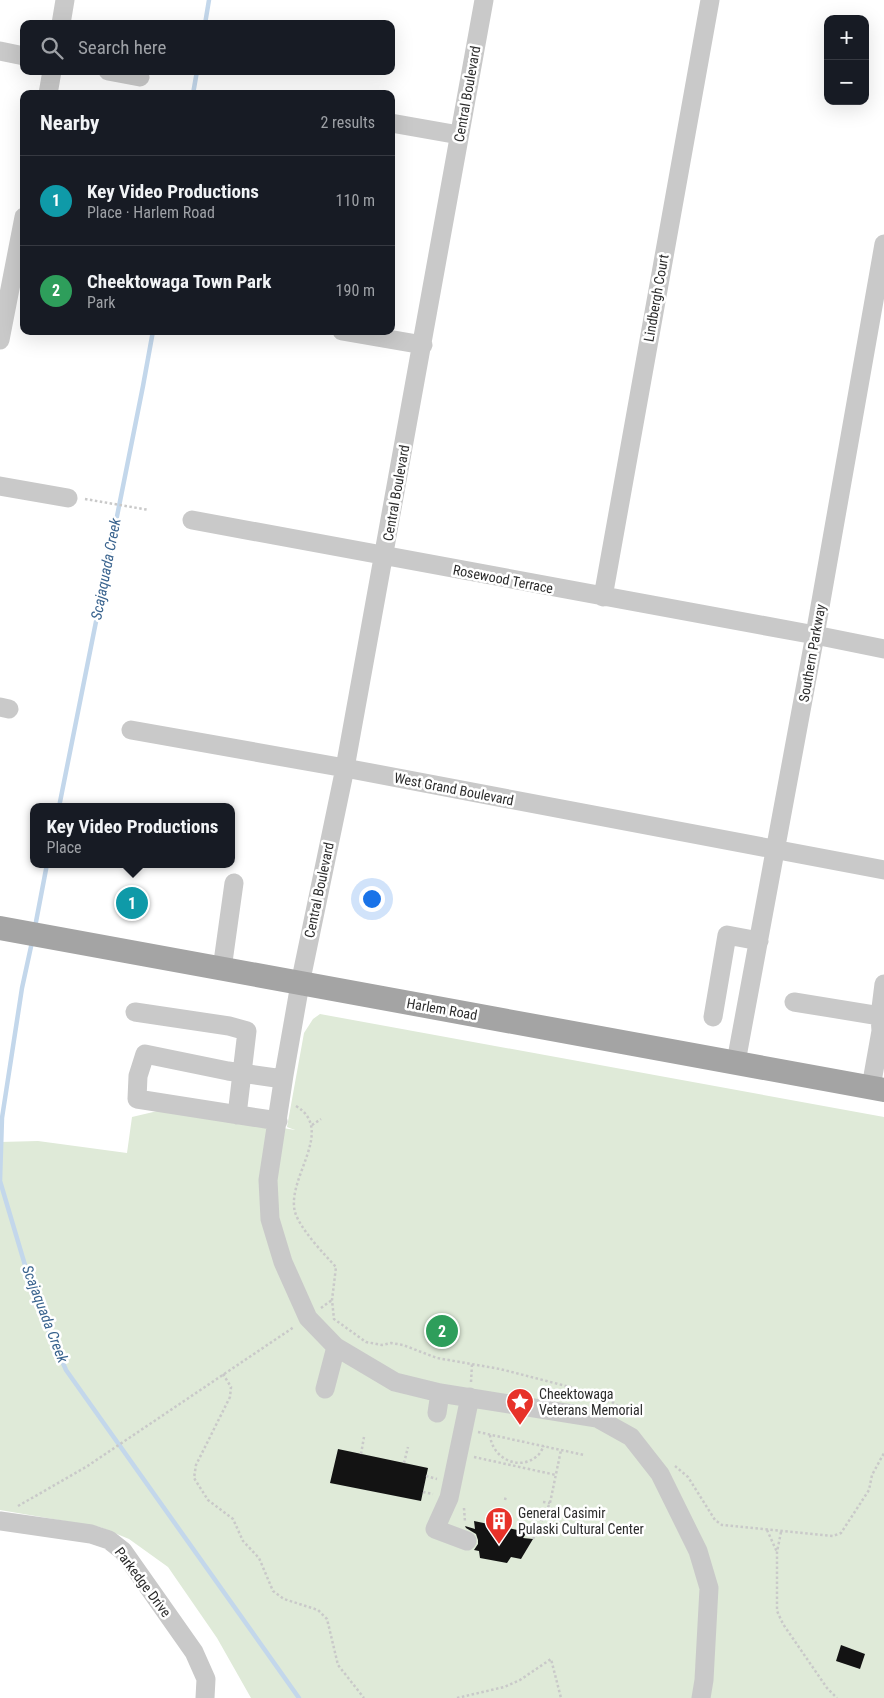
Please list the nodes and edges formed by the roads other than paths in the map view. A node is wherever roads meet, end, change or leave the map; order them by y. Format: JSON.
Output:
{"nodes":[{"id":1,"x":65,"y":0,"type":"edge"},
{"id":2,"x":484,"y":0,"type":"edge"},
{"id":3,"x":710,"y":0,"type":"edge"},
{"id":4,"x":62,"y":20,"type":"edge"},
{"id":5,"x":0,"y":51,"type":"edge"},
{"id":6,"x":20,"y":55,"type":"edge"},
{"id":7,"x":51,"y":75,"type":"edge"},
{"id":8,"x":129,"y":75,"type":"edge"},
{"id":9,"x":140,"y":77,"type":"dead end"},
{"id":10,"x":49,"y":90,"type":"edge"},
{"id":11,"x":395,"y":124,"type":"edge"},
{"id":12,"x":459,"y":135,"type":"junction"},
{"id":13,"x":20,"y":235,"type":"edge"},
{"id":14,"x":884,"y":244,"type":"edge"},
{"id":15,"x":12,"y":271,"type":"edge"},
{"id":16,"x":363,"y":335,"type":"edge"},
{"id":17,"x":0,"y":340,"type":"edge"},
{"id":18,"x":422,"y":346,"type":"junction"},
{"id":19,"x":0,"y":486,"type":"edge"},
{"id":20,"x":75,"y":498,"type":"road end"},
{"id":21,"x":192,"y":520,"type":"dead end"},
{"id":22,"x":384,"y":556,"type":"junction"},
{"id":23,"x":603,"y":597,"type":"junction"},
{"id":24,"x":815,"y":635,"type":"junction"},
{"id":25,"x":884,"y":649,"type":"edge"},
{"id":26,"x":131,"y":730,"type":"dead end"},
{"id":27,"x":345,"y":768,"type":"junction"},
{"id":28,"x":776,"y":850,"type":"junction"},
{"id":29,"x":884,"y":870,"type":"edge"},
{"id":30,"x":234,"y":883,"type":"dead end"},
{"id":31,"x":0,"y":928,"type":"edge"},
{"id":32,"x":759,"y":940,"type":"junction"},
{"id":33,"x":222,"y":969,"type":"junction"},
{"id":34,"x":300,"y":984,"type":"junction"},
{"id":35,"x":884,"y":984,"type":"edge"},
{"id":36,"x":716,"y":994,"type":"junction"},
{"id":37,"x":748,"y":1000,"type":"junction"},
{"id":38,"x":794,"y":1002,"type":"dead end"},
{"id":39,"x":134,"y":1012,"type":"dead end"},
{"id":40,"x":713,"y":1017,"type":"dead end"},
{"id":41,"x":882,"y":1026,"type":"edge"},
{"id":42,"x":736,"y":1062,"type":"junction"},
{"id":43,"x":243,"y":1073,"type":"junction"},
{"id":44,"x":283,"y":1079,"type":"junction"},
{"id":45,"x":878,"y":1089,"type":"edge"},
{"id":46,"x":237,"y":1114,"type":"junction"},
{"id":47,"x":278,"y":1121,"type":"junction"},
{"id":48,"x":336,"y":1347,"type":"junction"},
{"id":49,"x":325,"y":1389,"type":"dead end"},
{"id":50,"x":440,"y":1392,"type":"junction"},
{"id":51,"x":470,"y":1397,"type":"junction"},
{"id":52,"x":436,"y":1412,"type":"dead end"},
{"id":53,"x":0,"y":1521,"type":"edge"},
{"id":54,"x":467,"y":1541,"type":"dead end"},
{"id":55,"x":706,"y":1686,"type":"edge"},
{"id":56,"x":205,"y":1698,"type":"edge"}],
"edges":[{"from":1,"to":4,"type":"street"},
{"from":2,"to":12,"type":"street","name":"Central Boulevard"},
{"from":3,"to":23,"type":"street","name":"Lindbergh Court"},
{"from":5,"to":6,"type":"street"},
{"from":7,"to":10,"type":"street"},
{"from":8,"to":9,"type":"street"},
{"from":11,"to":12,"type":"street"},
{"from":12,"to":18,"type":"street","name":"Central Boulevard"},
{"from":13,"to":15,"type":"street"},
{"from":14,"to":24,"type":"street","name":"Southern Parkway"},
{"from":15,"to":17,"type":"street"},
{"from":16,"to":18,"type":"street"},
{"from":18,"to":22,"type":"street","name":"Central Boulevard"},
{"from":19,"to":20,"type":"street"},
{"from":21,"to":22,"type":"street","name":"Rosewood Terrace"},
{"from":22,"to":23,"type":"street","name":"Rosewood Terrace"},
{"from":22,"to":27,"type":"street","name":"Central Boulevard"},
{"from":23,"to":24,"type":"street","name":"Rosewood Terrace"},
{"from":24,"to":25,"type":"street","name":"Rosewood Terrace"},
{"from":24,"to":28,"type":"street","name":"Southern Parkway"},
{"from":26,"to":27,"type":"street","name":"West Grand Boulevard"},
{"from":27,"to":28,"type":"street","name":"West Grand Boulevard"},
{"from":27,"to":34,"type":"street","name":"Central Boulevard"},
{"from":28,"to":29,"type":"street","name":"West Grand Boulevard"},
{"from":28,"to":32,"type":"street","name":"Southern Parkway"},
{"from":30,"to":33,"type":"street"},
{"from":31,"to":33,"type":"main road","name":"Harlem Road"},
{"from":32,"to":36,"type":"street"},
{"from":32,"to":37,"type":"street","name":"Southern Parkway"},
{"from":33,"to":34,"type":"main road","name":"Harlem Road"},
{"from":34,"to":42,"type":"main road","name":"Harlem Road"},
{"from":34,"to":44,"type":"street","name":"Central Boulevard"},
{"from":35,"to":41,"type":"street"},
{"from":36,"to":37,"type":"street"},
{"from":36,"to":40,"type":"street"},
{"from":37,"to":42,"type":"street","name":"Southern Parkway"},
{"from":38,"to":41,"type":"street"},
{"from":39,"to":43,"type":"street"},
{"from":41,"to":45,"type":"street"},
{"from":42,"to":45,"type":"main road","name":"Harlem Road"},
{"from":43,"to":44,"type":"street"},
{"from":43,"to":46,"type":"street"},
{"from":43,"to":46,"type":"street"},
{"from":44,"to":47,"type":"street","name":"Central Boulevard"},
{"from":46,"to":47,"type":"street"},
{"from":47,"to":48,"type":"street","name":"Central Boulevard"},
{"from":48,"to":49,"type":"street"},
{"from":48,"to":50,"type":"street","name":"Central Boulevard"},
{"from":50,"to":51,"type":"street","name":"Central Boulevard"},
{"from":50,"to":52,"type":"street"},
{"from":51,"to":54,"type":"street"},
{"from":51,"to":55,"type":"street","name":"Central Boulevard"},
{"from":53,"to":56,"type":"street","name":"Parkedge Drive"}]}
